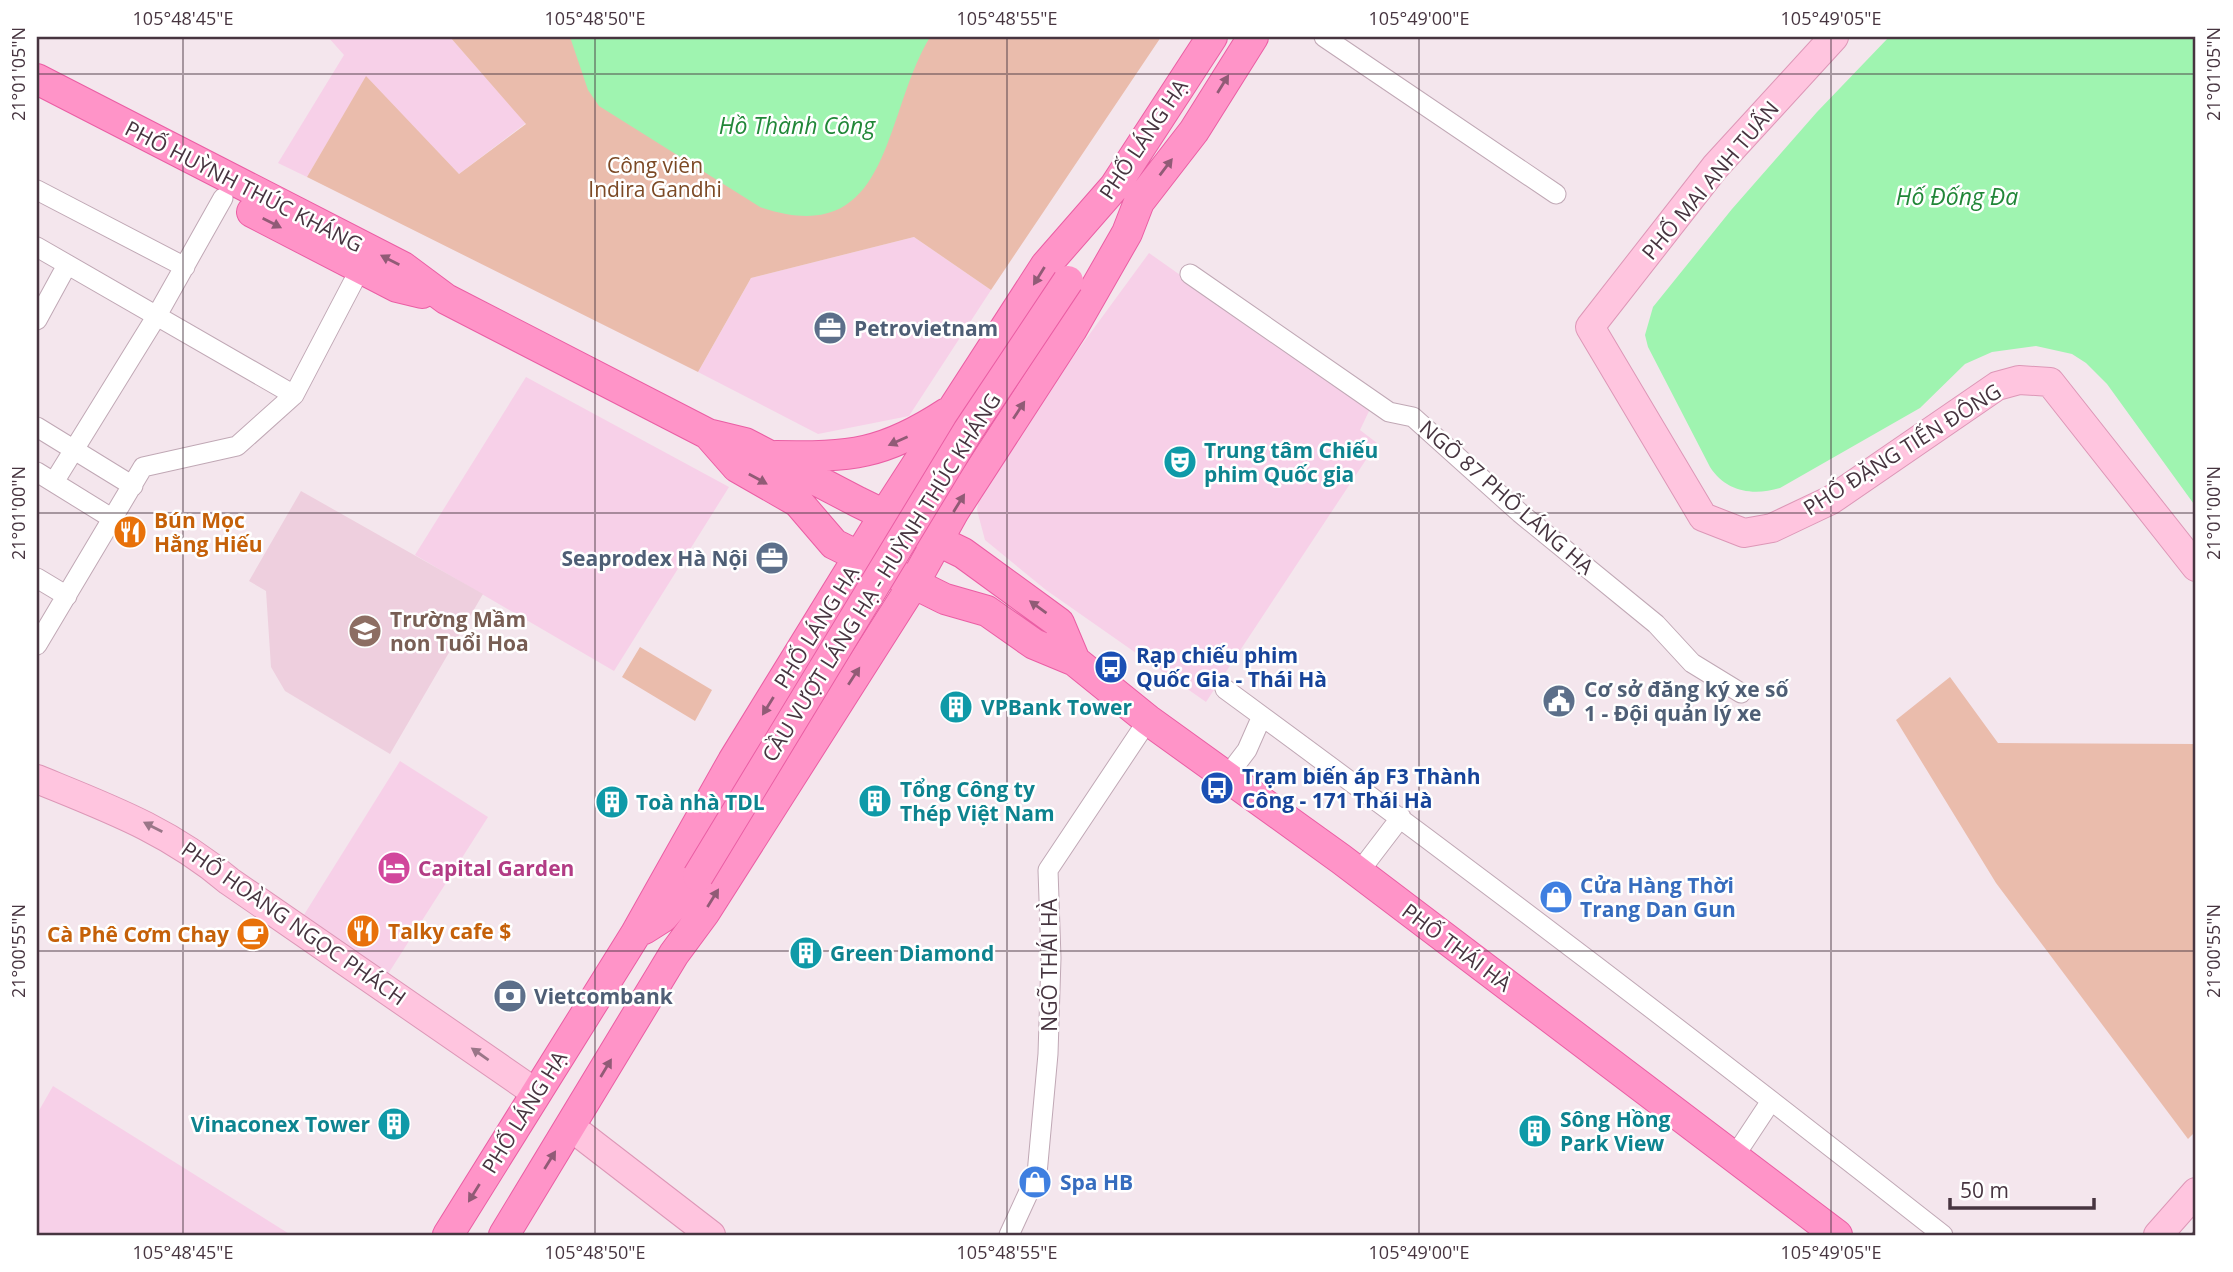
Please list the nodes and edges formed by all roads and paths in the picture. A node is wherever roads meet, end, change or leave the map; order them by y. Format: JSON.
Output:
{"nodes":[{"id":1,"x":1213,"y":37,"type":"edge"},
{"id":2,"x":1253,"y":37,"type":"edge"},
{"id":3,"x":1324,"y":37,"type":"edge"},
{"id":4,"x":1834,"y":37,"type":"edge"},
{"id":5,"x":37,"y":79,"type":"edge"},
{"id":6,"x":37,"y":102,"type":"edge"},
{"id":7,"x":37,"y":190,"type":"edge"},
{"id":8,"x":1127,"y":194,"type":"junction"},
{"id":9,"x":1556,"y":194,"type":"dead end"},
{"id":10,"x":223,"y":198,"type":"junction"},
{"id":11,"x":37,"y":247,"type":"edge"},
{"id":12,"x":67,"y":265,"type":"junction"},
{"id":13,"x":185,"y":267,"type":"junction"},
{"id":14,"x":360,"y":268,"type":"junction"},
{"id":15,"x":1190,"y":274,"type":"dead end"},
{"id":16,"x":446,"y":299,"type":"junction"},
{"id":17,"x":156,"y":317,"type":"junction"},
{"id":18,"x":37,"y":320,"type":"edge"},
{"id":19,"x":1590,"y":327,"type":"joint"},
{"id":20,"x":294,"y":396,"type":"junction"},
{"id":21,"x":957,"y":407,"type":"junction"},
{"id":22,"x":37,"y":427,"type":"edge"},
{"id":23,"x":708,"y":434,"type":"junction"},
{"id":24,"x":933,"y":442,"type":"junction"},
{"id":25,"x":73,"y":449,"type":"junction"},
{"id":26,"x":770,"y":456,"type":"junction"},
{"id":27,"x":982,"y":467,"type":"junction"},
{"id":28,"x":45,"y":477,"type":"edge"},
{"id":29,"x":133,"y":486,"type":"junction"},
{"id":30,"x":885,"y":514,"type":"junction"},
{"id":31,"x":113,"y":519,"type":"junction"},
{"id":32,"x":939,"y":540,"type":"junction"},
{"id":33,"x":859,"y":556,"type":"junction"},
{"id":34,"x":2196,"y":567,"type":"edge"},
{"id":35,"x":37,"y":578,"type":"edge"},
{"id":36,"x":914,"y":583,"type":"junction"},
{"id":37,"x":67,"y":596,"type":"junction"},
{"id":38,"x":830,"y":606,"type":"junction"},
{"id":39,"x":881,"y":635,"type":"junction"},
{"id":40,"x":37,"y":645,"type":"edge"},
{"id":41,"x":1075,"y":661,"type":"junction"},
{"id":42,"x":1225,"y":689,"type":"dead end"},
{"id":43,"x":1741,"y":693,"type":"dead end"},
{"id":44,"x":1262,"y":716,"type":"junction"},
{"id":45,"x":1148,"y":719,"type":"junction"},
{"id":46,"x":1228,"y":775,"type":"junction"},
{"id":47,"x":37,"y":779,"type":"edge"},
{"id":48,"x":1401,"y":817,"type":"junction"},
{"id":49,"x":1359,"y":872,"type":"junction"},
{"id":50,"x":698,"y":876,"type":"junction"},
{"id":51,"x":635,"y":935,"type":"junction"},
{"id":52,"x":674,"y":954,"type":"junction"},
{"id":53,"x":536,"y":1093,"type":"junction"},
{"id":54,"x":1772,"y":1101,"type":"junction"},
{"id":55,"x":571,"y":1127,"type":"junction"},
{"id":56,"x":1734,"y":1157,"type":"junction"},
{"id":57,"x":2196,"y":1192,"type":"edge"},
{"id":58,"x":448,"y":1235,"type":"edge"},
{"id":59,"x":504,"y":1235,"type":"edge"},
{"id":60,"x":711,"y":1235,"type":"edge"},
{"id":61,"x":1009,"y":1235,"type":"edge"},
{"id":62,"x":1837,"y":1235,"type":"edge"},
{"id":63,"x":1943,"y":1235,"type":"edge"},
{"id":64,"x":2158,"y":1235,"type":"edge"}],
"edges":[{"from":1,"to":8,"type":"main road","name":"PHỐ LÁNG HẠ"},
{"from":8,"to":2,"type":"main road","name":"PHỐ LÁNG HẠ","one_way":true},
{"from":3,"to":9,"type":"street"},
{"from":4,"to":19,"type":"street","name":"PHỐ MAI ANH TUẤN"},
{"from":16,"to":5,"type":"main road","name":"PHỐ HUỲNH THÚC KHÁNG","one_way":true},
{"from":6,"to":10,"type":"main road","name":"PHỐ HUỲNH THÚC KHÁNG"},
{"from":7,"to":13,"type":"street"},
{"from":8,"to":21,"type":"main road","name":"PHỐ LÁNG HẠ","one_way":true},
{"from":27,"to":8,"type":"main road","name":"PHỐ LÁNG HẠ","one_way":true},
{"from":8,"to":50,"type":"main road","name":"CẦU VƯỢT LÁNG HẠ - HUỲNH THÚC KHÁNG","bridge":true},
{"from":10,"to":13,"type":"street"},
{"from":10,"to":14,"type":"main road","name":"PHỐ HUỲNH THÚC KHÁNG","one_way":true},
{"from":11,"to":12,"type":"street"},
{"from":12,"to":17,"type":"street"},
{"from":12,"to":18,"type":"street"},
{"from":13,"to":17,"type":"street"},
{"from":14,"to":16,"type":"main road","name":"PHỐ HUỲNH THÚC KHÁNG"},
{"from":14,"to":20,"type":"street"},
{"from":15,"to":43,"type":"street","name":"NGÕ 87 PHỐ LÁNG HẠ"},
{"from":16,"to":23,"type":"main road","name":"PHỐ HUỲNH THÚC KHÁNG"},
{"from":17,"to":20,"type":"street"},
{"from":17,"to":25,"type":"street"},
{"from":19,"to":34,"type":"street","name":"PHỐ ĐẶNG TIẾN ĐÔNG"},
{"from":20,"to":29,"type":"street"},
{"from":21,"to":24,"type":"main road","name":"PHỐ LÁNG HẠ"},
{"from":21,"to":26,"type":"main road","one_way":true},
{"from":22,"to":25,"type":"street"},
{"from":23,"to":26,"type":"main road","name":"PHỐ HUỲNH THÚC KHÁNG"},
{"from":23,"to":33,"type":"main road","name":"PHỐ HUỲNH THÚC KHÁNG","one_way":true},
{"from":24,"to":27,"type":"main road"},
{"from":24,"to":30,"type":"main road","name":"PHỐ LÁNG HẠ"},
{"from":25,"to":28,"type":"street"},
{"from":25,"to":29,"type":"street"},
{"from":26,"to":30,"type":"main road","name":"PHỐ HUỲNH THÚC KHÁNG"},
{"from":32,"to":27,"type":"main road","name":"PHỐ LÁNG HẠ","one_way":true},
{"from":28,"to":31,"type":"street"},
{"from":29,"to":31,"type":"street"},
{"from":30,"to":32,"type":"main road","name":"PHỐ HUỲNH THÚC KHÁNG"},
{"from":30,"to":33,"type":"main road","name":"PHỐ LÁNG HẠ"},
{"from":31,"to":37,"type":"street"},
{"from":32,"to":36,"type":"main road","name":"PHỐ LÁNG HẠ"},
{"from":41,"to":32,"type":"main road","name":"PHỐ THÁI HÀ","one_way":true},
{"from":33,"to":36,"type":"main road","name":"PHỐ HUỲNH THÚC KHÁNG"},
{"from":33,"to":38,"type":"main road","name":"PHỐ LÁNG HẠ"},
{"from":35,"to":37,"type":"street"},
{"from":36,"to":39,"type":"main road","name":"PHỐ LÁNG HẠ"},
{"from":36,"to":41,"type":"main road","name":"PHỐ THÁI HÀ"},
{"from":37,"to":40,"type":"street"},
{"from":38,"to":39,"type":"main road"},
{"from":38,"to":51,"type":"main road","name":"PHỐ LÁNG HẠ","one_way":true},
{"from":52,"to":39,"type":"main road","name":"PHỐ LÁNG HẠ","one_way":true},
{"from":41,"to":45,"type":"main road","name":"PHỐ THÁI HÀ"},
{"from":42,"to":44,"type":"street"},
{"from":44,"to":46,"type":"street"},
{"from":44,"to":48,"type":"street"},
{"from":45,"to":46,"type":"main road","name":"PHỐ THÁI HÀ"},
{"from":45,"to":61,"type":"street","name":"NGÕ THÁI HÀ"},
{"from":46,"to":49,"type":"main road","name":"PHỐ THÁI HÀ"},
{"from":53,"to":47,"type":"street","name":"PHỐ HOÀNG NGỌC PHÁCH","one_way":true},
{"from":48,"to":49,"type":"street"},
{"from":48,"to":54,"type":"street"},
{"from":49,"to":56,"type":"main road","name":"PHỐ THÁI HÀ"},
{"from":50,"to":51,"type":"main road","name":"CẦU VƯỢT LÁNG HẠ - HUỲNH THÚC KHÁNG"},
{"from":50,"to":52,"type":"main road","name":"CẦU VƯỢT LÁNG HẠ - HUỲNH THÚC KHÁNG"},
{"from":51,"to":53,"type":"main road","name":"PHỐ LÁNG HẠ"},
{"from":55,"to":52,"type":"main road","name":"PHỐ LÁNG HẠ","one_way":true},
{"from":53,"to":58,"type":"main road","name":"PHỐ LÁNG HẠ","one_way":true},
{"from":54,"to":56,"type":"street"},
{"from":54,"to":63,"type":"street"},
{"from":59,"to":55,"type":"main road","name":"PHỐ LÁNG HẠ","one_way":true},
{"from":55,"to":60,"type":"street"},
{"from":56,"to":62,"type":"main road","name":"PHỐ THÁI HÀ"},
{"from":57,"to":64,"type":"street"}]}
